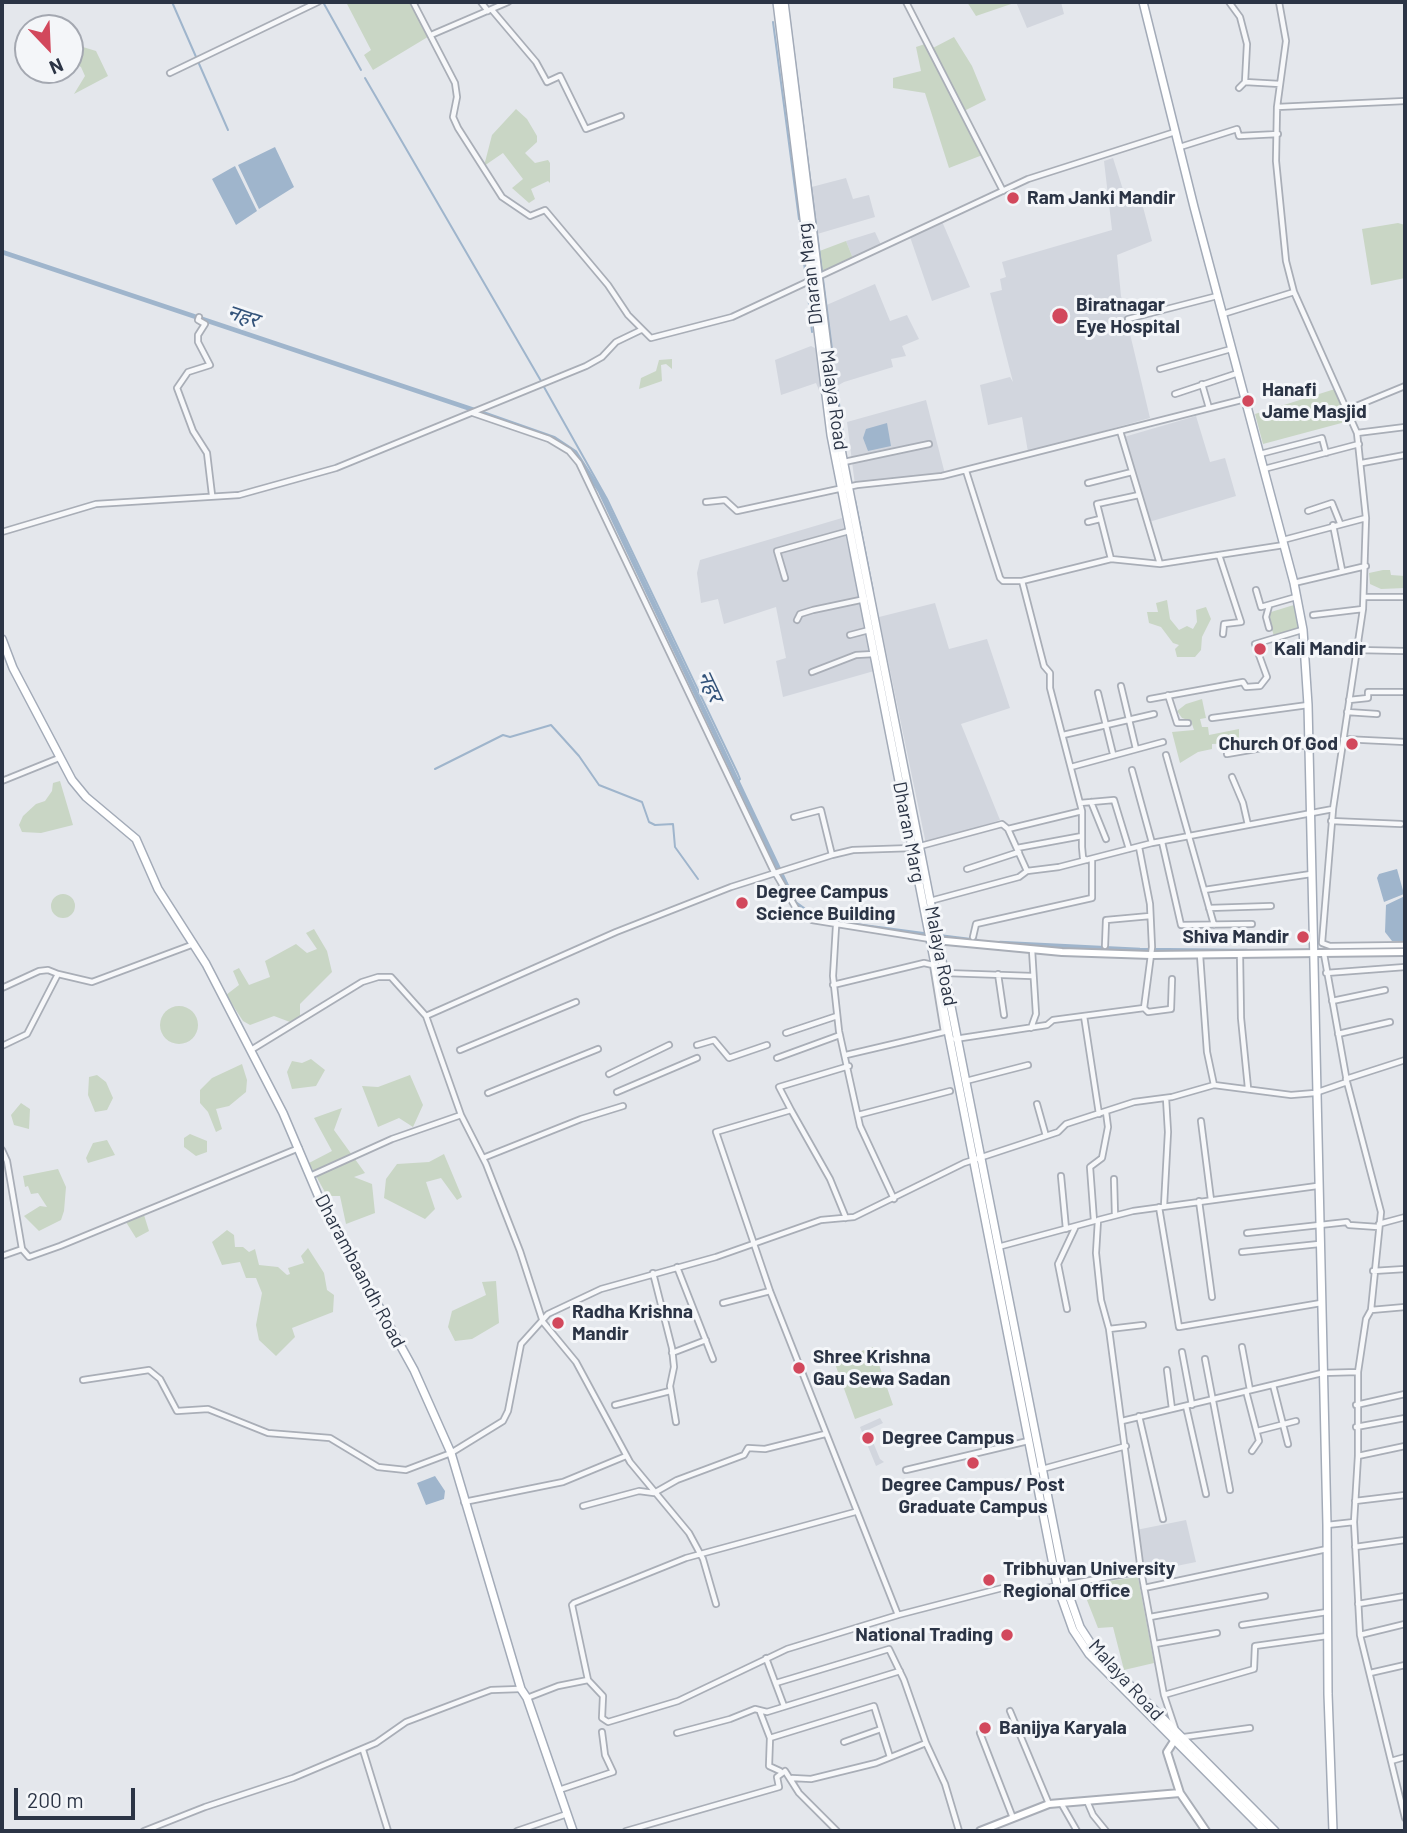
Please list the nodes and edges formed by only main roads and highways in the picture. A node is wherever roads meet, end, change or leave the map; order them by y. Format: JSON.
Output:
{"nodes":[{"id":1,"x":777,"y":2,"type":"edge"},
{"id":2,"x":784,"y":2,"type":"edge"},
{"id":3,"x":1143,"y":2,"type":"edge"},
{"id":4,"x":802,"y":181,"type":"junction"},
{"id":5,"x":833,"y":422,"type":"junction"},
{"id":6,"x":844,"y":488,"type":"junction"},
{"id":7,"x":866,"y":599,"type":"junction"},
{"id":8,"x":2,"y":639,"type":"edge"},
{"id":9,"x":916,"y":847,"type":"junction"},
{"id":10,"x":934,"y":940,"type":"junction"},
{"id":11,"x":954,"y":1039,"type":"junction"},
{"id":12,"x":977,"y":1159,"type":"junction"},
{"id":13,"x":997,"y":1262,"type":"junction"},
{"id":14,"x":1038,"y":1470,"type":"junction"},
{"id":15,"x":1175,"y":1738,"type":"junction"},
{"id":16,"x":573,"y":1831,"type":"edge"},
{"id":17,"x":1265,"y":1831,"type":"edge"},
{"id":18,"x":1275,"y":1831,"type":"edge"},
{"id":19,"x":1333,"y":1831,"type":"edge"}],
"edges":[{"from":1,"to":4,"type":"main road","name":"Dharan Marg"},
{"from":2,"to":4,"type":"main road"},
{"from":3,"to":19,"type":"main road"},
{"from":4,"to":5,"type":"main road","name":"Dharan Marg"},
{"from":5,"to":6,"type":"main road","name":"Dharan Marg"},
{"from":5,"to":6,"type":"main road","name":"Malaya Road"},
{"from":6,"to":7,"type":"main road","name":"Malaya Road"},
{"from":6,"to":7,"type":"main road","name":"Dharan Marg"},
{"from":7,"to":9,"type":"main road","name":"Malaya Road"},
{"from":7,"to":9,"type":"main road","name":"Dharan Marg"},
{"from":8,"to":16,"type":"main road","name":"Dharambaandh Road"},
{"from":9,"to":10,"type":"main road","name":"Dharan Marg"},
{"from":9,"to":10,"type":"main road","name":"Malaya Road"},
{"from":10,"to":11,"type":"main road","name":"Dharan Marg"},
{"from":10,"to":11,"type":"main road","name":"Malaya Road"},
{"from":11,"to":12,"type":"main road","name":"Dharan Marg"},
{"from":11,"to":12,"type":"main road","name":"Malaya Road"},
{"from":12,"to":13,"type":"main road","name":"Dharan Marg"},
{"from":12,"to":13,"type":"main road","name":"Malaya Road"},
{"from":13,"to":14,"type":"main road","name":"Malaya Road"},
{"from":13,"to":14,"type":"main road","name":"Dharan Marg"},
{"from":14,"to":15,"type":"main road","name":"Dharan Marg"},
{"from":15,"to":17,"type":"main road","name":"Dharan Marg"},
{"from":15,"to":18,"type":"main road","name":"Malaya Road"}]}
